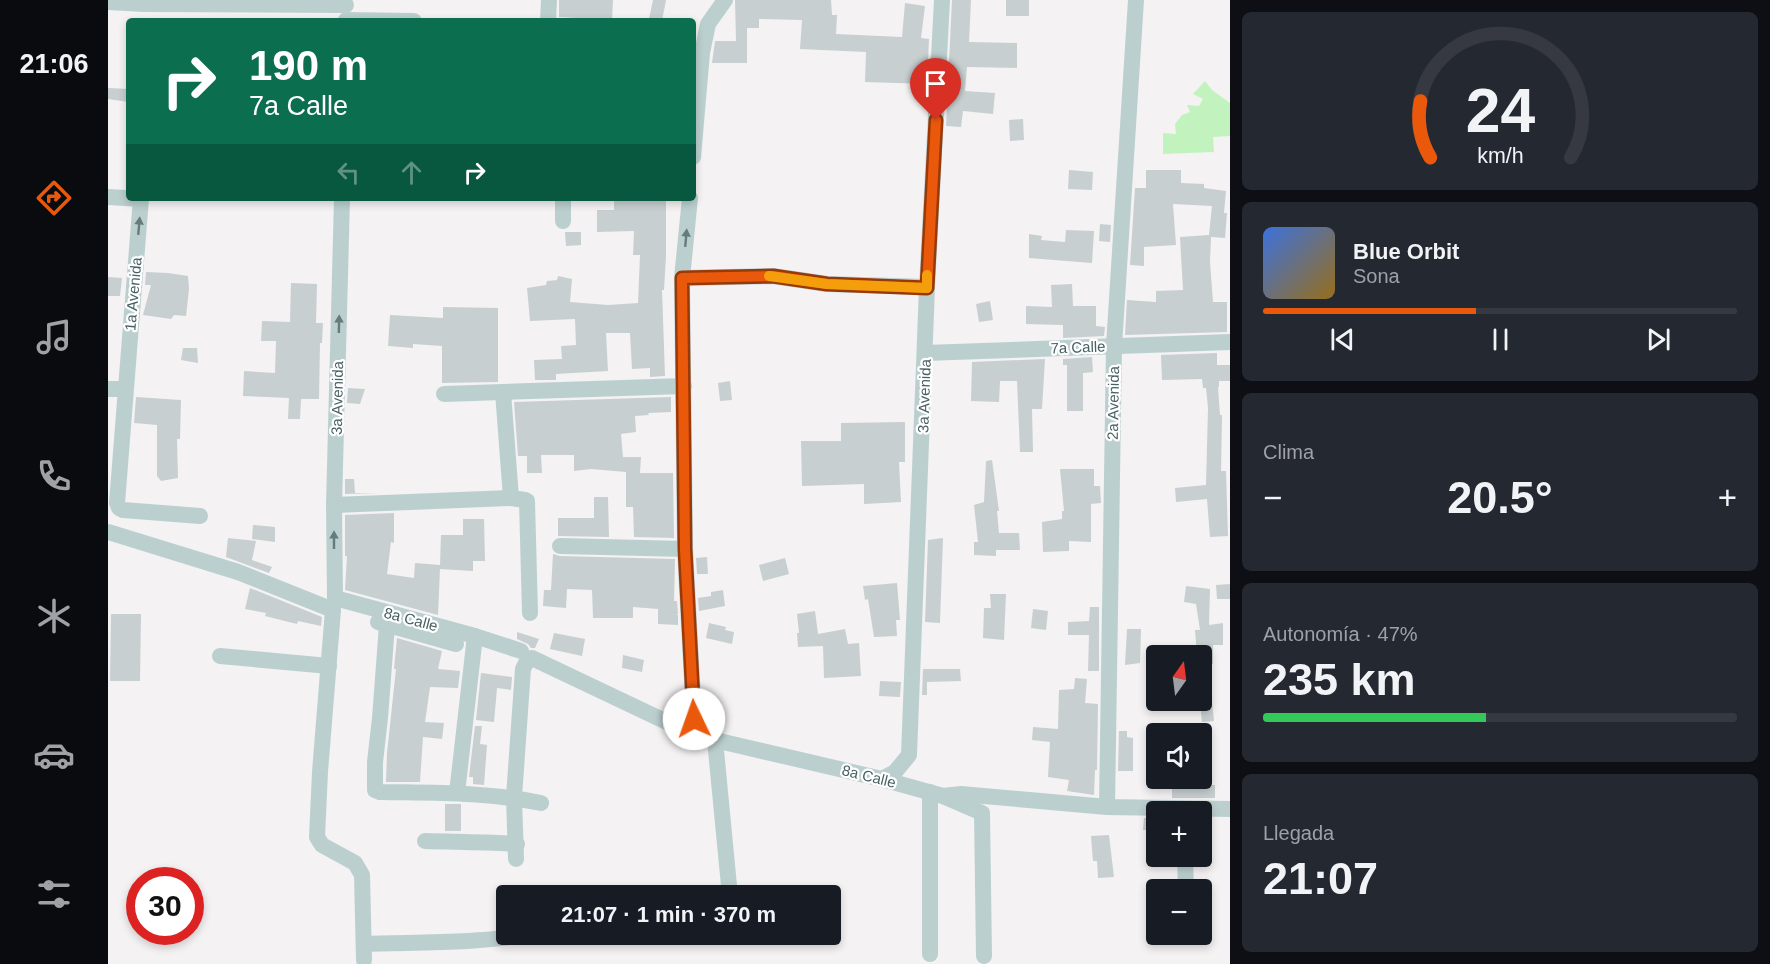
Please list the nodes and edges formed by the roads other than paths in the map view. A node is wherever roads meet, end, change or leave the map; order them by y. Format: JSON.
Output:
{"nodes":[{"id":1,"x":549,"y":0,"type":"edge"},
{"id":2,"x":725,"y":0,"type":"edge"},
{"id":3,"x":942,"y":0,"type":"edge"},
{"id":4,"x":1136,"y":0,"type":"edge"},
{"id":5,"x":108,"y":2,"type":"edge"},
{"id":6,"x":143,"y":8,"type":"edge"},
{"id":7,"x":346,"y":12,"type":"edge"},
{"id":8,"x":391,"y":18,"type":"edge"},
{"id":9,"x":548,"y":18,"type":"edge"},
{"id":10,"x":701,"y":24,"type":"edge"},
{"id":11,"x":696,"y":122,"type":"edge"},
{"id":12,"x":108,"y":197,"type":"edge"},
{"id":13,"x":126,"y":198,"type":"edge"},
{"id":14,"x":141,"y":201,"type":"edge"},
{"id":15,"x":342,"y":201,"type":"edge"},
{"id":16,"x":563,"y":201,"type":"edge"},
{"id":17,"x":690,"y":201,"type":"edge"},
{"id":18,"x":563,"y":221,"type":"dead end"},
{"id":19,"x":682,"y":278,"type":"junction"},
{"id":20,"x":927,"y":288,"type":"junction"},
{"id":21,"x":1230,"y":342,"type":"edge"},
{"id":22,"x":1113,"y":346,"type":"junction"},
{"id":23,"x":925,"y":353,"type":"junction"},
{"id":24,"x":684,"y":386,"type":"junction"},
{"id":25,"x":108,"y":389,"type":"edge"},
{"id":26,"x":125,"y":389,"type":"junction"},
{"id":27,"x":503,"y":392,"type":"junction"},
{"id":28,"x":444,"y":394,"type":"dead end"},
{"id":29,"x":511,"y":498,"type":"junction"},
{"id":30,"x":334,"y":505,"type":"junction"},
{"id":31,"x":200,"y":516,"type":"dead end"},
{"id":32,"x":108,"y":532,"type":"edge"},
{"id":33,"x":560,"y":546,"type":"dead end"},
{"id":34,"x":685,"y":549,"type":"junction"},
{"id":35,"x":330,"y":605,"type":"junction"},
{"id":36,"x":530,"y":613,"type":"dead end"},
{"id":37,"x":387,"y":625,"type":"junction"},
{"id":38,"x":475,"y":636,"type":"junction"},
{"id":39,"x":456,"y":644,"type":"dead end"},
{"id":40,"x":220,"y":656,"type":"dead end"},
{"id":41,"x":524,"y":656,"type":"junction"},
{"id":42,"x":328,"y":666,"type":"junction"},
{"id":43,"x":671,"y":724,"type":"junction"},
{"id":44,"x":715,"y":740,"type":"junction"},
{"id":45,"x":882,"y":779,"type":"junction"},
{"id":46,"x":457,"y":793,"type":"junction"},
{"id":47,"x":936,"y":794,"type":"junction"},
{"id":48,"x":514,"y":797,"type":"junction"},
{"id":49,"x":541,"y":803,"type":"dead end"},
{"id":50,"x":1107,"y":807,"type":"junction"},
{"id":51,"x":1146,"y":809,"type":"edge"},
{"id":52,"x":1212,"y":809,"type":"edge"},
{"id":53,"x":1230,"y":809,"type":"edge"},
{"id":54,"x":425,"y":841,"type":"dead end"},
{"id":55,"x":729,"y":885,"type":"edge"},
{"id":56,"x":496,"y":938,"type":"edge"},
{"id":57,"x":930,"y":954,"type":"dead end"},
{"id":58,"x":984,"y":956,"type":"dead end"}],
"edges":[{"from":1,"to":9,"type":"street"},
{"from":2,"to":10,"type":"street"},
{"from":3,"to":20,"type":"street","name":"3a Avenida"},
{"from":4,"to":22,"type":"street","name":"2a Avenida"},
{"from":5,"to":6,"type":"street"},
{"from":6,"to":7,"type":"street"},
{"from":7,"to":8,"type":"street"},
{"from":10,"to":11,"type":"street"},
{"from":12,"to":13,"type":"street"},
{"from":26,"to":14,"type":"street","name":"1a Avenida","one_way":true},
{"from":30,"to":15,"type":"street","name":"3a Avenida","one_way":true},
{"from":16,"to":18,"type":"street"},
{"from":19,"to":17,"type":"street","one_way":true},
{"from":19,"to":20,"type":"street"},
{"from":19,"to":24,"type":"street"},
{"from":20,"to":23,"type":"street","name":"3a Avenida"},
{"from":21,"to":22,"type":"street","name":"7a Calle"},
{"from":22,"to":23,"type":"street","name":"7a Calle"},
{"from":22,"to":50,"type":"street","name":"2a Avenida"},
{"from":23,"to":45,"type":"street","name":"3a Avenida"},
{"from":24,"to":27,"type":"street"},
{"from":24,"to":34,"type":"street"},
{"from":25,"to":26,"type":"street"},
{"from":26,"to":31,"type":"street","name":"1a Avenida"},
{"from":27,"to":28,"type":"street"},
{"from":27,"to":29,"type":"street"},
{"from":29,"to":30,"type":"street"},
{"from":29,"to":36,"type":"street"},
{"from":35,"to":30,"type":"street","name":"3a Avenida","one_way":true},
{"from":32,"to":35,"type":"street"},
{"from":33,"to":34,"type":"street"},
{"from":34,"to":43,"type":"street"},
{"from":35,"to":37,"type":"street"},
{"from":35,"to":38,"type":"street","name":"8a Calle"},
{"from":35,"to":42,"type":"street","name":"3a Avenida"},
{"from":37,"to":39,"type":"street"},
{"from":37,"to":46,"type":"street"},
{"from":38,"to":41,"type":"street","name":"8a Calle"},
{"from":38,"to":46,"type":"street"},
{"from":40,"to":42,"type":"street"},
{"from":41,"to":43,"type":"street","name":"8a Calle"},
{"from":41,"to":48,"type":"street"},
{"from":42,"to":56,"type":"street","name":"3a Avenida"},
{"from":43,"to":44,"type":"street","name":"8a Calle"},
{"from":44,"to":45,"type":"street","name":"8a Calle"},
{"from":44,"to":55,"type":"street"},
{"from":45,"to":47,"type":"street","name":"8a Calle"},
{"from":46,"to":48,"type":"street"},
{"from":47,"to":50,"type":"street","name":"8a Calle"},
{"from":47,"to":57,"type":"street"},
{"from":47,"to":58,"type":"street"},
{"from":48,"to":49,"type":"street"},
{"from":48,"to":54,"type":"street"},
{"from":50,"to":51,"type":"street","name":"8a Calle"},
{"from":52,"to":53,"type":"street","name":"8a Calle"}]}
